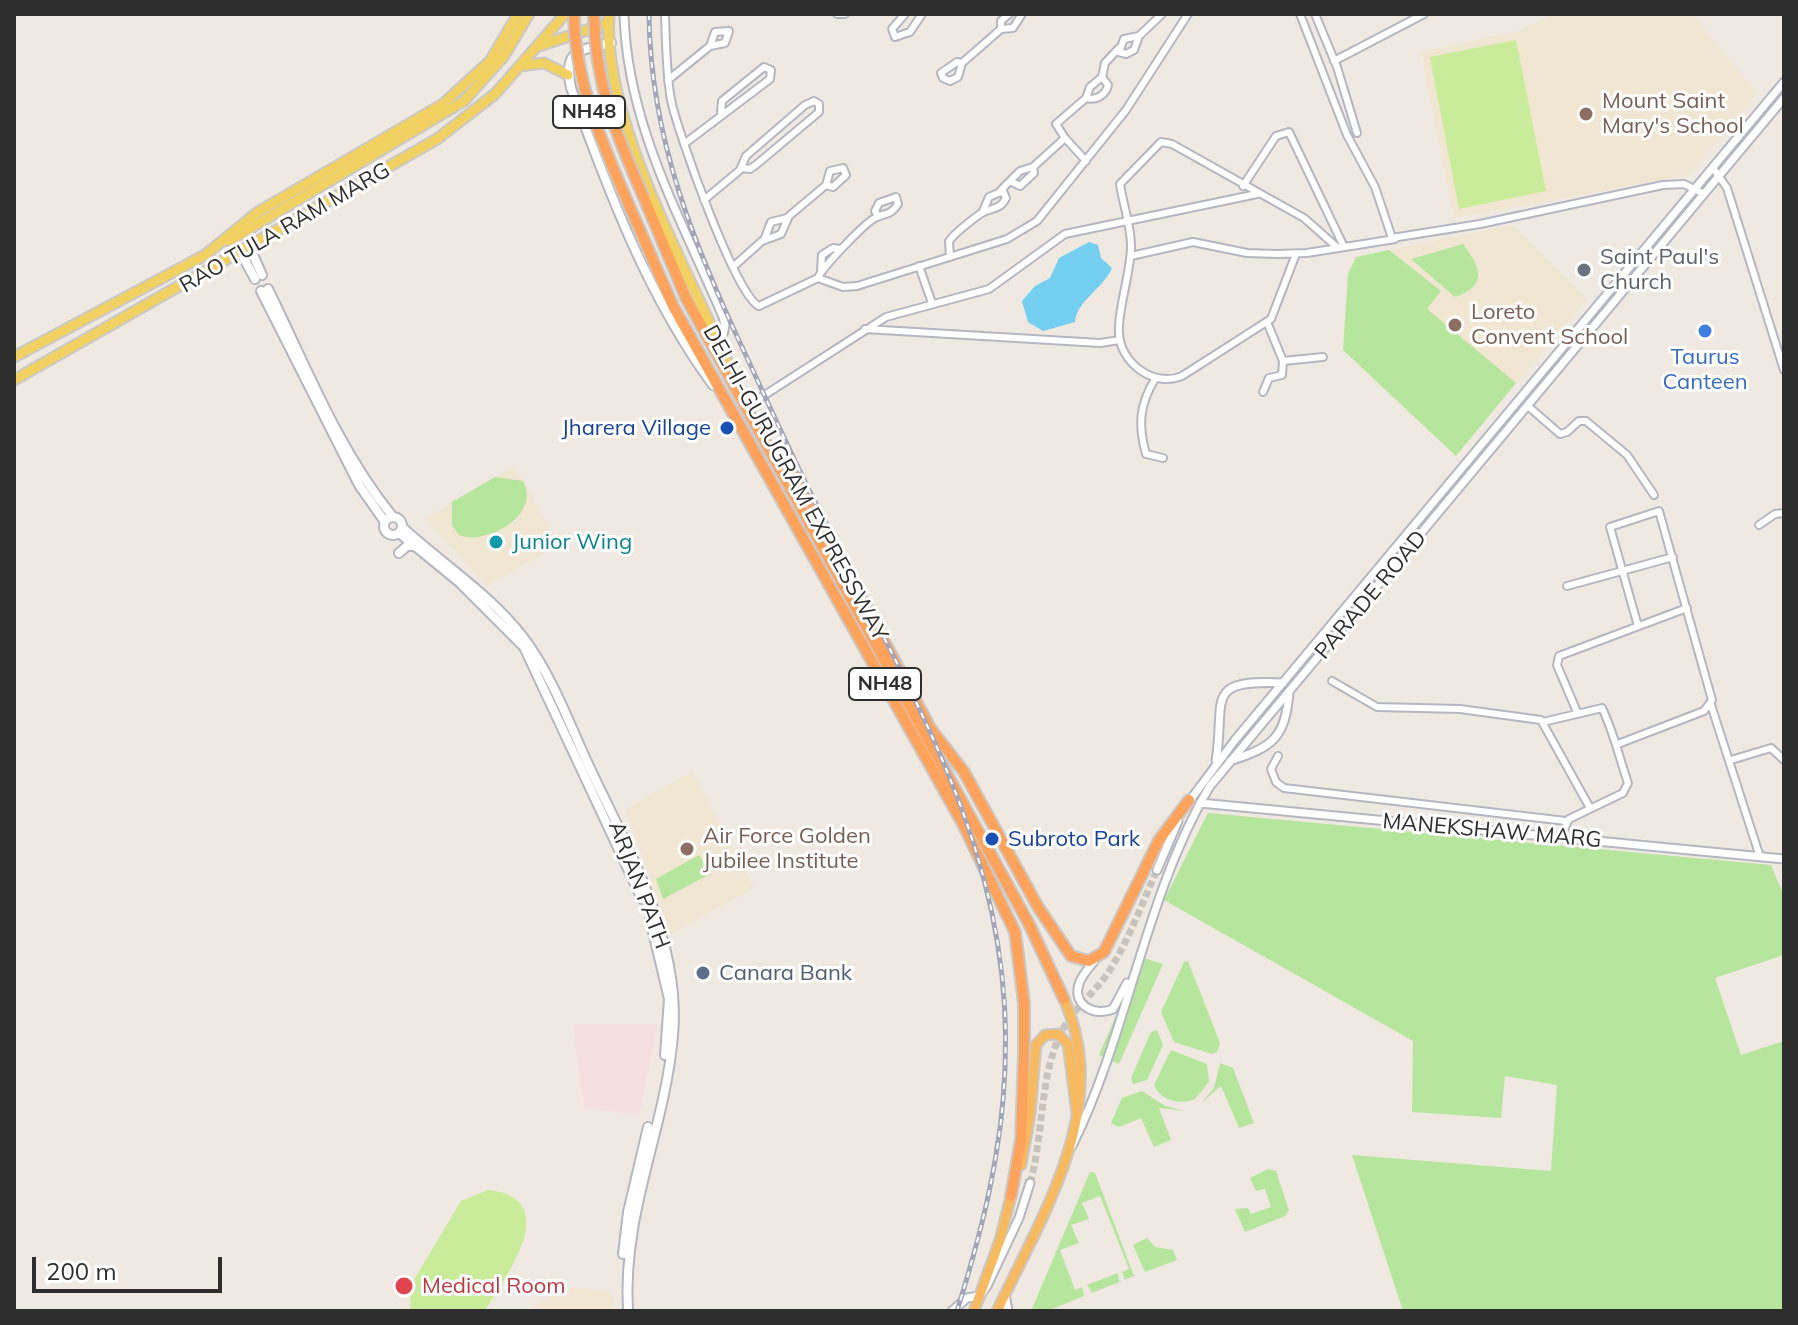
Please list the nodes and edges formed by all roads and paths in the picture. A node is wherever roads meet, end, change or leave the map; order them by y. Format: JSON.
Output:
{"nodes":[{"id":1,"x":518,"y":14,"type":"edge"},
{"id":2,"x":529,"y":14,"type":"edge"},
{"id":3,"x":565,"y":14,"type":"edge"},
{"id":4,"x":574,"y":14,"type":"edge"},
{"id":5,"x":594,"y":14,"type":"edge"},
{"id":6,"x":624,"y":14,"type":"edge"},
{"id":7,"x":665,"y":14,"type":"edge"},
{"id":8,"x":837,"y":14,"type":"edge"},
{"id":9,"x":845,"y":14,"type":"edge"},
{"id":10,"x":905,"y":14,"type":"edge"},
{"id":11,"x":1009,"y":14,"type":"edge"},
{"id":12,"x":1022,"y":14,"type":"edge"},
{"id":13,"x":1162,"y":14,"type":"edge"},
{"id":14,"x":1188,"y":14,"type":"edge"},
{"id":15,"x":1300,"y":14,"type":"edge"},
{"id":16,"x":1315,"y":14,"type":"edge"},
{"id":17,"x":1424,"y":14,"type":"edge"},
{"id":18,"x":921,"y":15,"type":"edge"},
{"id":19,"x":608,"y":18,"type":"edge"},
{"id":20,"x":1001,"y":29,"type":"junction"},
{"id":21,"x":1139,"y":36,"type":"junction"},
{"id":22,"x":611,"y":43,"type":"junction"},
{"id":23,"x":710,"y":46,"type":"dead end"},
{"id":24,"x":535,"y":48,"type":"junction"},
{"id":25,"x":1119,"y":48,"type":"junction"},
{"id":26,"x":1334,"y":61,"type":"junction"},
{"id":27,"x":962,"y":63,"type":"dead end"},
{"id":28,"x":520,"y":66,"type":"junction"},
{"id":29,"x":568,"y":75,"type":"junction"},
{"id":30,"x":1102,"y":77,"type":"junction"},
{"id":31,"x":668,"y":80,"type":"junction"},
{"id":32,"x":1784,"y":82,"type":"edge"},
{"id":33,"x":1086,"y":98,"type":"junction"},
{"id":34,"x":1784,"y":98,"type":"edge"},
{"id":35,"x":721,"y":113,"type":"junction"},
{"id":36,"x":1357,"y":133,"type":"dead end"},
{"id":37,"x":1065,"y":138,"type":"junction"},
{"id":38,"x":684,"y":144,"type":"junction"},
{"id":39,"x":1086,"y":161,"type":"junction"},
{"id":40,"x":1033,"y":167,"type":"junction"},
{"id":41,"x":742,"y":168,"type":"junction"},
{"id":42,"x":1713,"y":168,"type":"junction"},
{"id":43,"x":1719,"y":175,"type":"junction"},
{"id":44,"x":1012,"y":182,"type":"junction"},
{"id":45,"x":826,"y":185,"type":"dead end"},
{"id":46,"x":1243,"y":186,"type":"junction"},
{"id":47,"x":1696,"y":188,"type":"junction"},
{"id":48,"x":1001,"y":190,"type":"junction"},
{"id":49,"x":1257,"y":194,"type":"junction"},
{"id":50,"x":1704,"y":194,"type":"junction"},
{"id":51,"x":704,"y":200,"type":"junction"},
{"id":52,"x":983,"y":211,"type":"junction"},
{"id":53,"x":878,"y":216,"type":"dead end"},
{"id":54,"x":787,"y":218,"type":"junction"},
{"id":55,"x":1128,"y":219,"type":"junction"},
{"id":56,"x":1395,"y":239,"type":"junction"},
{"id":57,"x":764,"y":240,"type":"junction"},
{"id":58,"x":1341,"y":247,"type":"junction"},
{"id":59,"x":840,"y":249,"type":"junction"},
{"id":60,"x":245,"y":251,"type":"junction"},
{"id":61,"x":1296,"y":254,"type":"junction"},
{"id":62,"x":205,"y":255,"type":"junction"},
{"id":63,"x":1131,"y":256,"type":"junction"},
{"id":64,"x":950,"y":257,"type":"junction"},
{"id":65,"x":734,"y":266,"type":"junction"},
{"id":66,"x":919,"y":266,"type":"junction"},
{"id":67,"x":819,"y":274,"type":"junction"},
{"id":68,"x":258,"y":277,"type":"dead end"},
{"id":69,"x":265,"y":290,"type":"dead end"},
{"id":70,"x":932,"y":303,"type":"junction"},
{"id":71,"x":1267,"y":322,"type":"junction"},
{"id":72,"x":865,"y":329,"type":"junction"},
{"id":73,"x":1120,"y":340,"type":"junction"},
{"id":74,"x":721,"y":344,"type":"junction"},
{"id":75,"x":1780,"y":346,"type":"edge"},
{"id":76,"x":14,"y":357,"type":"edge"},
{"id":77,"x":1323,"y":357,"type":"dead end"},
{"id":78,"x":1283,"y":361,"type":"junction"},
{"id":79,"x":1784,"y":370,"type":"edge"},
{"id":80,"x":1155,"y":379,"type":"junction"},
{"id":81,"x":14,"y":380,"type":"edge"},
{"id":82,"x":1263,"y":392,"type":"dead end"},
{"id":83,"x":746,"y":407,"type":"junction"},
{"id":84,"x":1529,"y":407,"type":"junction"},
{"id":85,"x":733,"y":411,"type":"junction"},
{"id":86,"x":765,"y":442,"type":"junction"},
{"id":87,"x":1163,"y":458,"type":"dead end"},
{"id":88,"x":1654,"y":495,"type":"dead end"},
{"id":89,"x":1784,"y":513,"type":"edge"},
{"id":90,"x":1424,"y":514,"type":"junction"},
{"id":91,"x":389,"y":520,"type":"junction"},
{"id":92,"x":1432,"y":521,"type":"junction"},
{"id":93,"x":1759,"y":525,"type":"dead end"},
{"id":94,"x":400,"y":530,"type":"junction"},
{"id":95,"x":416,"y":546,"type":"junction"},
{"id":96,"x":399,"y":553,"type":"dead end"},
{"id":97,"x":1673,"y":557,"type":"junction"},
{"id":98,"x":1622,"y":571,"type":"junction"},
{"id":99,"x":1567,"y":586,"type":"dead end"},
{"id":100,"x":1687,"y":608,"type":"junction"},
{"id":101,"x":1638,"y":626,"type":"junction"},
{"id":102,"x":1332,"y":681,"type":"dead end"},
{"id":103,"x":1284,"y":683,"type":"junction"},
{"id":104,"x":1289,"y":691,"type":"junction"},
{"id":105,"x":1711,"y":705,"type":"junction"},
{"id":106,"x":1577,"y":712,"type":"junction"},
{"id":107,"x":1543,"y":722,"type":"junction"},
{"id":108,"x":1618,"y":744,"type":"junction"},
{"id":109,"x":1278,"y":756,"type":"dead end"},
{"id":110,"x":1731,"y":760,"type":"junction"},
{"id":111,"x":1784,"y":760,"type":"edge"},
{"id":112,"x":1228,"y":761,"type":"junction"},
{"id":113,"x":1215,"y":764,"type":"junction"},
{"id":114,"x":1194,"y":802,"type":"junction"},
{"id":115,"x":1590,"y":808,"type":"junction"},
{"id":116,"x":1566,"y":821,"type":"junction"},
{"id":117,"x":1560,"y":838,"type":"junction"},
{"id":118,"x":1760,"y":857,"type":"junction"},
{"id":119,"x":1784,"y":859,"type":"edge"},
{"id":120,"x":1157,"y":870,"type":"tunnel mouth"},
{"id":121,"x":1140,"y":956,"type":"junction"},
{"id":122,"x":1094,"y":961,"type":"junction"},
{"id":123,"x":1064,"y":999,"type":"joint"},
{"id":124,"x":1078,"y":1118,"type":"junction"},
{"id":125,"x":1067,"y":1155,"type":"junction"},
{"id":126,"x":1030,"y":1183,"type":"tunnel mouth"},
{"id":127,"x":1012,"y":1191,"type":"junction"},
{"id":128,"x":1005,"y":1294,"type":"junction"},
{"id":129,"x":980,"y":1296,"type":"junction"},
{"id":130,"x":626,"y":1311,"type":"edge"},
{"id":131,"x":952,"y":1311,"type":"edge"},
{"id":132,"x":974,"y":1311,"type":"edge"},
{"id":133,"x":997,"y":1311,"type":"edge"},
{"id":134,"x":1008,"y":1311,"type":"edge"}],
"edges":[{"from":1,"to":62,"type":"main road","name":"RAO TULA RAM MARG"},
{"from":2,"to":62,"type":"main road"},
{"from":3,"to":24,"type":"main road","name":"RAO TULA RAM MARG"},
{"from":4,"to":85,"type":"highway","name":"DELHI-GURUGRAM EXPRESSWAY","number":"NH48","bridge":true},
{"from":5,"to":83,"type":"highway","name":"DELHI-GURUGRAM EXPRESSWAY","number":"NH48","bridge":true},
{"from":6,"to":74,"type":"street"},
{"from":7,"to":31,"type":"street"},
{"from":8,"to":9,"type":"street"},
{"from":10,"to":18,"type":"street"},
{"from":11,"to":20,"type":"street"},
{"from":12,"to":20,"type":"street"},
{"from":13,"to":21,"type":"street"},
{"from":14,"to":39,"type":"street"},
{"from":15,"to":56,"type":"street"},
{"from":16,"to":26,"type":"street"},
{"from":17,"to":26,"type":"street"},
{"from":19,"to":22,"type":"main road"},
{"from":19,"to":24,"type":"main road"},
{"from":20,"to":27,"type":"street"},
{"from":21,"to":25,"type":"street"},
{"from":21,"to":25,"type":"street"},
{"from":22,"to":29,"type":"main road"},
{"from":22,"to":74,"type":"main road"},
{"from":23,"to":31,"type":"street"},
{"from":24,"to":28,"type":"main road","name":"RAO TULA RAM MARG"},
{"from":25,"to":30,"type":"street"},
{"from":26,"to":36,"type":"street"},
{"from":28,"to":29,"type":"main road"},
{"from":28,"to":60,"type":"main road","name":"RAO TULA RAM MARG"},
{"from":29,"to":85,"type":"main road"},
{"from":30,"to":33,"type":"street"},
{"from":30,"to":33,"type":"street"},
{"from":31,"to":38,"type":"street"},
{"from":32,"to":42,"type":"street","name":"PARADE ROAD"},
{"from":33,"to":37,"type":"street"},
{"from":34,"to":43,"type":"street","name":"PARADE ROAD"},
{"from":35,"to":35,"type":"street"},
{"from":35,"to":38,"type":"street"},
{"from":37,"to":39,"type":"street"},
{"from":37,"to":40,"type":"street"},
{"from":38,"to":51,"type":"street"},
{"from":39,"to":64,"type":"street"},
{"from":40,"to":44,"type":"street"},
{"from":40,"to":44,"type":"street"},
{"from":41,"to":41,"type":"street"},
{"from":41,"to":51,"type":"street"},
{"from":42,"to":43,"type":"street"},
{"from":42,"to":47,"type":"street","name":"PARADE ROAD"},
{"from":43,"to":50,"type":"street","name":"PARADE ROAD"},
{"from":43,"to":75,"type":"street"},
{"from":44,"to":48,"type":"street"},
{"from":45,"to":54,"type":"street"},
{"from":46,"to":49,"type":"street"},
{"from":46,"to":55,"type":"street"},
{"from":46,"to":58,"type":"street"},
{"from":47,"to":50,"type":"street"},
{"from":47,"to":56,"type":"street"},
{"from":47,"to":90,"type":"street","name":"PARADE ROAD"},
{"from":48,"to":52,"type":"street"},
{"from":48,"to":52,"type":"street"},
{"from":49,"to":55,"type":"street"},
{"from":49,"to":58,"type":"street"},
{"from":50,"to":84,"type":"street","name":"PARADE ROAD"},
{"from":51,"to":65,"type":"street"},
{"from":52,"to":64,"type":"street"},
{"from":53,"to":59,"type":"street"},
{"from":54,"to":57,"type":"street"},
{"from":54,"to":57,"type":"street"},
{"from":55,"to":63,"type":"street"},
{"from":55,"to":70,"type":"street"},
{"from":56,"to":58,"type":"street"},
{"from":57,"to":65,"type":"street"},
{"from":58,"to":61,"type":"street"},
{"from":59,"to":67,"type":"street"},
{"from":59,"to":67,"type":"street"},
{"from":60,"to":68,"type":"main road"},
{"from":60,"to":81,"type":"main road","name":"RAO TULA RAM MARG"},
{"from":61,"to":63,"type":"street"},
{"from":61,"to":71,"type":"street"},
{"from":62,"to":76,"type":"main road","name":"RAO TULA RAM MARG"},
{"from":63,"to":73,"type":"street"},
{"from":64,"to":66,"type":"street"},
{"from":65,"to":67,"type":"street"},
{"from":66,"to":67,"type":"street"},
{"from":66,"to":70,"type":"street"},
{"from":69,"to":91,"type":"main road"},
{"from":70,"to":72,"type":"street"},
{"from":71,"to":78,"type":"street"},
{"from":71,"to":80,"type":"street"},
{"from":72,"to":73,"type":"street"},
{"from":72,"to":83,"type":"street"},
{"from":73,"to":80,"type":"street"},
{"from":74,"to":83,"type":"main road"},
{"from":75,"to":79,"type":"street"},
{"from":77,"to":78,"type":"street"},
{"from":78,"to":82,"type":"street"},
{"from":80,"to":87,"type":"street"},
{"from":83,"to":86,"type":"highway","name":"DELHI-GURUGRAM EXPRESSWAY","number":"NH48"},
{"from":84,"to":88,"type":"street"},
{"from":84,"to":92,"type":"street","name":"PARADE ROAD"},
{"from":85,"to":127,"type":"highway","name":"DELHI-GURUGRAM EXPRESSWAY","number":"NH48"},
{"from":86,"to":122,"type":"highway"},
{"from":86,"to":123,"type":"highway","name":"DELHI-GURUGRAM EXPRESSWAY","number":"NH48"},
{"from":89,"to":93,"type":"street"},
{"from":90,"to":92,"type":"street"},
{"from":90,"to":103,"type":"street","name":"PARADE ROAD"},
{"from":91,"to":94,"type":"main road"},
{"from":91,"to":94,"type":"main road"},
{"from":92,"to":104,"type":"street","name":"PARADE ROAD"},
{"from":94,"to":95,"type":"main road","name":"ARJAN PATH"},
{"from":94,"to":130,"type":"main road","name":"ARJAN PATH"},
{"from":95,"to":96,"type":"main road"},
{"from":95,"to":130,"type":"main road","name":"ARJAN PATH"},
{"from":97,"to":98,"type":"street"},
{"from":97,"to":98,"type":"street"},
{"from":97,"to":100,"type":"street"},
{"from":98,"to":99,"type":"street"},
{"from":98,"to":101,"type":"street"},
{"from":100,"to":101,"type":"street"},
{"from":100,"to":105,"type":"street"},
{"from":101,"to":106,"type":"street"},
{"from":102,"to":107,"type":"street"},
{"from":103,"to":104,"type":"street"},
{"from":103,"to":113,"type":"street","name":"PARADE ROAD"},
{"from":103,"to":113,"type":"street"},
{"from":104,"to":112,"type":"street","name":"PARADE ROAD"},
{"from":104,"to":112,"type":"street"},
{"from":105,"to":108,"type":"street"},
{"from":105,"to":110,"type":"street"},
{"from":106,"to":107,"type":"street"},
{"from":106,"to":108,"type":"street"},
{"from":107,"to":115,"type":"street"},
{"from":108,"to":115,"type":"street"},
{"from":109,"to":116,"type":"street"},
{"from":110,"to":111,"type":"street"},
{"from":110,"to":118,"type":"street"},
{"from":112,"to":114,"type":"street","name":"PARADE ROAD"},
{"from":113,"to":114,"type":"street","name":"PARADE ROAD"},
{"from":114,"to":117,"type":"street","name":"MANEKSHAW MARG"},
{"from":114,"to":120,"type":"street","name":"PARADE ROAD"},
{"from":114,"to":121,"type":"street","name":"PARADE ROAD"},
{"from":114,"to":122,"type":"highway"},
{"from":115,"to":116,"type":"street"},
{"from":116,"to":117,"type":"street"},
{"from":117,"to":118,"type":"street","name":"MANEKSHAW MARG"},
{"from":118,"to":119,"type":"street","name":"MANEKSHAW MARG"},
{"from":121,"to":122,"type":"street"},
{"from":121,"to":125,"type":"street","name":"PARADE ROAD"},
{"from":123,"to":124,"type":"highway","number":"NH48"},
{"from":124,"to":125,"type":"highway","number":"NH48"},
{"from":124,"to":127,"type":"highway"},
{"from":125,"to":128,"type":"highway","number":"NH48"},
{"from":126,"to":129,"type":"street"},
{"from":127,"to":129,"type":"highway","number":"NH48"},
{"from":128,"to":133,"type":"highway","number":"NH48"},
{"from":128,"to":134,"type":"street"},
{"from":129,"to":131,"type":"street"},
{"from":129,"to":132,"type":"highway","number":"NH48"}]}
